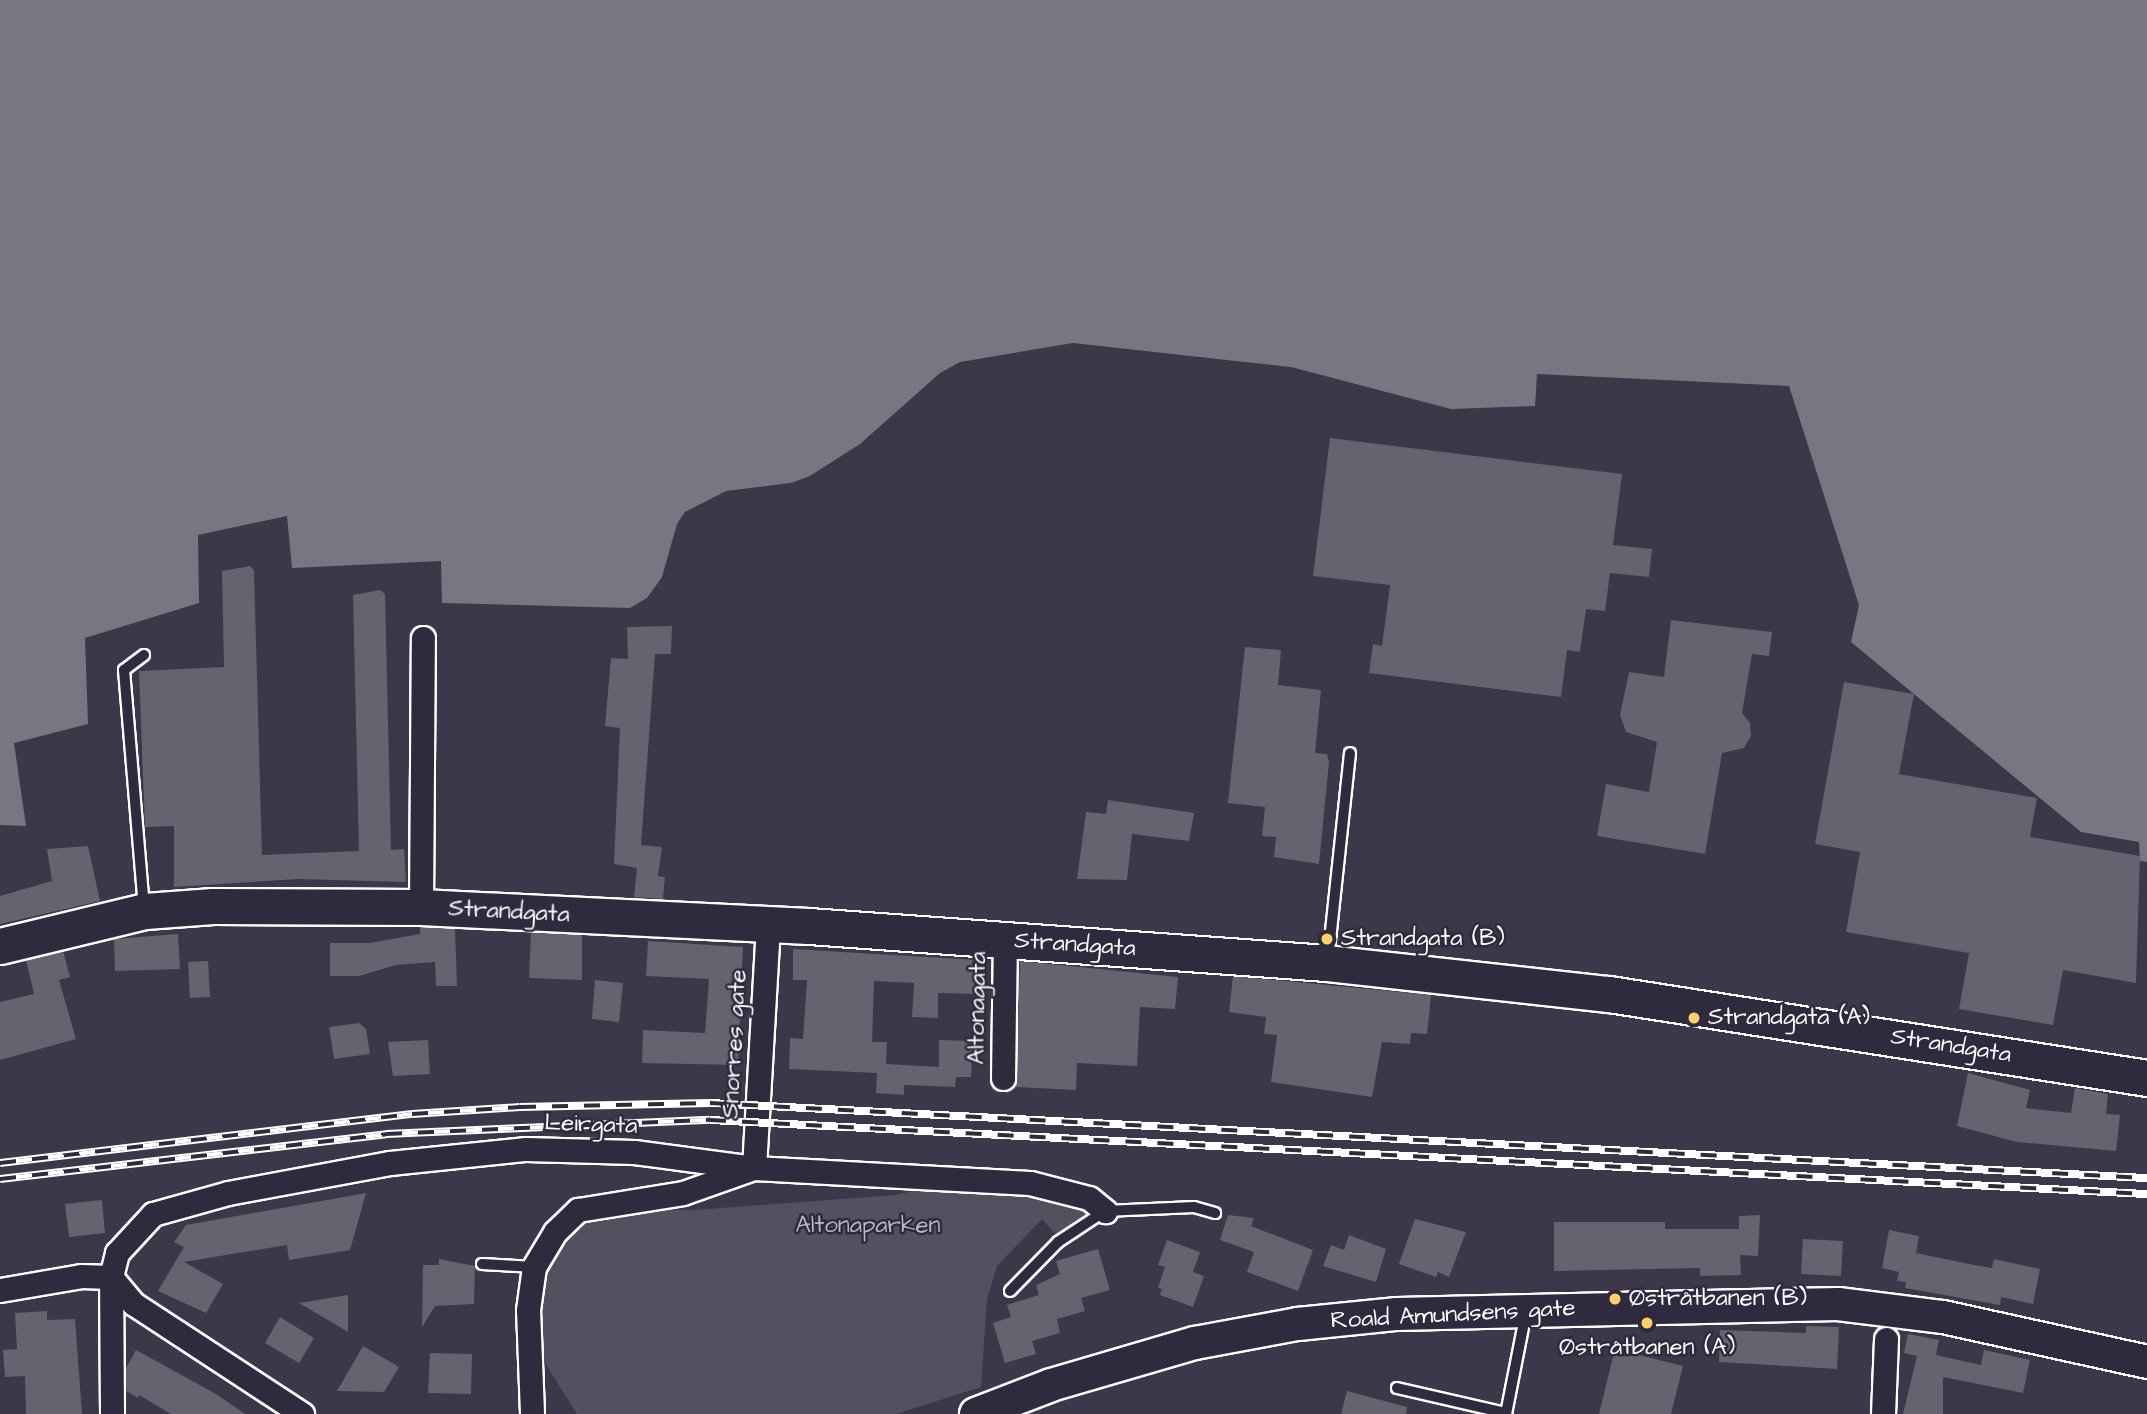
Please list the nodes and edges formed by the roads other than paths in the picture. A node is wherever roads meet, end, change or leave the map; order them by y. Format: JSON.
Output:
{"nodes":[{"id":1,"x":423,"y":638,"type":"dead end"},
{"id":2,"x":144,"y":655,"type":"dead end"},
{"id":3,"x":1350,"y":753,"type":"dead end"},
{"id":4,"x":421,"y":908,"type":"junction"},
{"id":5,"x":145,"y":911,"type":"junction"},
{"id":6,"x":768,"y":924,"type":"junction"},
{"id":7,"x":1005,"y":940,"type":"junction"},
{"id":8,"x":0,"y":946,"type":"edge"},
{"id":9,"x":1327,"y":962,"type":"junction"},
{"id":10,"x":2147,"y":1077,"type":"edge"},
{"id":11,"x":1003,"y":1078,"type":"dead end"},
{"id":12,"x":754,"y":1168,"type":"junction"},
{"id":13,"x":1105,"y":1211,"type":"junction"},
{"id":14,"x":1215,"y":1213,"type":"dead end"},
{"id":15,"x":482,"y":1264,"type":"dead end"},
{"id":16,"x":534,"y":1267,"type":"junction"},
{"id":17,"x":110,"y":1277,"type":"junction"},
{"id":18,"x":0,"y":1290,"type":"edge"},
{"id":19,"x":1010,"y":1291,"type":"dead end"},
{"id":20,"x":1526,"y":1310,"type":"junction"},
{"id":21,"x":1885,"y":1339,"type":"dead end"},
{"id":22,"x":2147,"y":1362,"type":"edge"},
{"id":23,"x":1397,"y":1388,"type":"dead end"},
{"id":24,"x":532,"y":1413,"type":"edge"},
{"id":25,"x":1506,"y":1413,"type":"edge"},
{"id":26,"x":112,"y":1414,"type":"edge"},
{"id":27,"x":302,"y":1414,"type":"edge"},
{"id":28,"x":976,"y":1414,"type":"edge"},
{"id":29,"x":1883,"y":1414,"type":"edge"}],
"edges":[{"from":1,"to":4,"type":"street"},
{"from":2,"to":5,"type":"lane"},
{"from":3,"to":9,"type":"lane"},
{"from":4,"to":5,"type":"main road","name":"Strandgata"},
{"from":4,"to":6,"type":"main road","name":"Strandgata"},
{"from":5,"to":8,"type":"main road","name":"Strandgata"},
{"from":6,"to":7,"type":"main road","name":"Strandgata"},
{"from":6,"to":12,"type":"street","name":"Snorres gate"},
{"from":7,"to":9,"type":"main road","name":"Strandgata"},
{"from":7,"to":11,"type":"street","name":"Altonagata"},
{"from":9,"to":10,"type":"main road","name":"Strandgata"},
{"from":12,"to":13,"type":"street","name":"Leirgata"},
{"from":12,"to":16,"type":"street"},
{"from":12,"to":17,"type":"street","name":"Leirgata"},
{"from":13,"to":14,"type":"lane"},
{"from":13,"to":19,"type":"lane"},
{"from":15,"to":16,"type":"lane"},
{"from":16,"to":24,"type":"street"},
{"from":17,"to":18,"type":"street"},
{"from":17,"to":26,"type":"street"},
{"from":17,"to":27,"type":"street"},
{"from":20,"to":22,"type":"street","name":"Roald Amundsens gate"},
{"from":20,"to":25,"type":"lane"},
{"from":20,"to":28,"type":"street","name":"Roald Amundsens gate"},
{"from":21,"to":29,"type":"street"},
{"from":23,"to":25,"type":"lane"}]}
